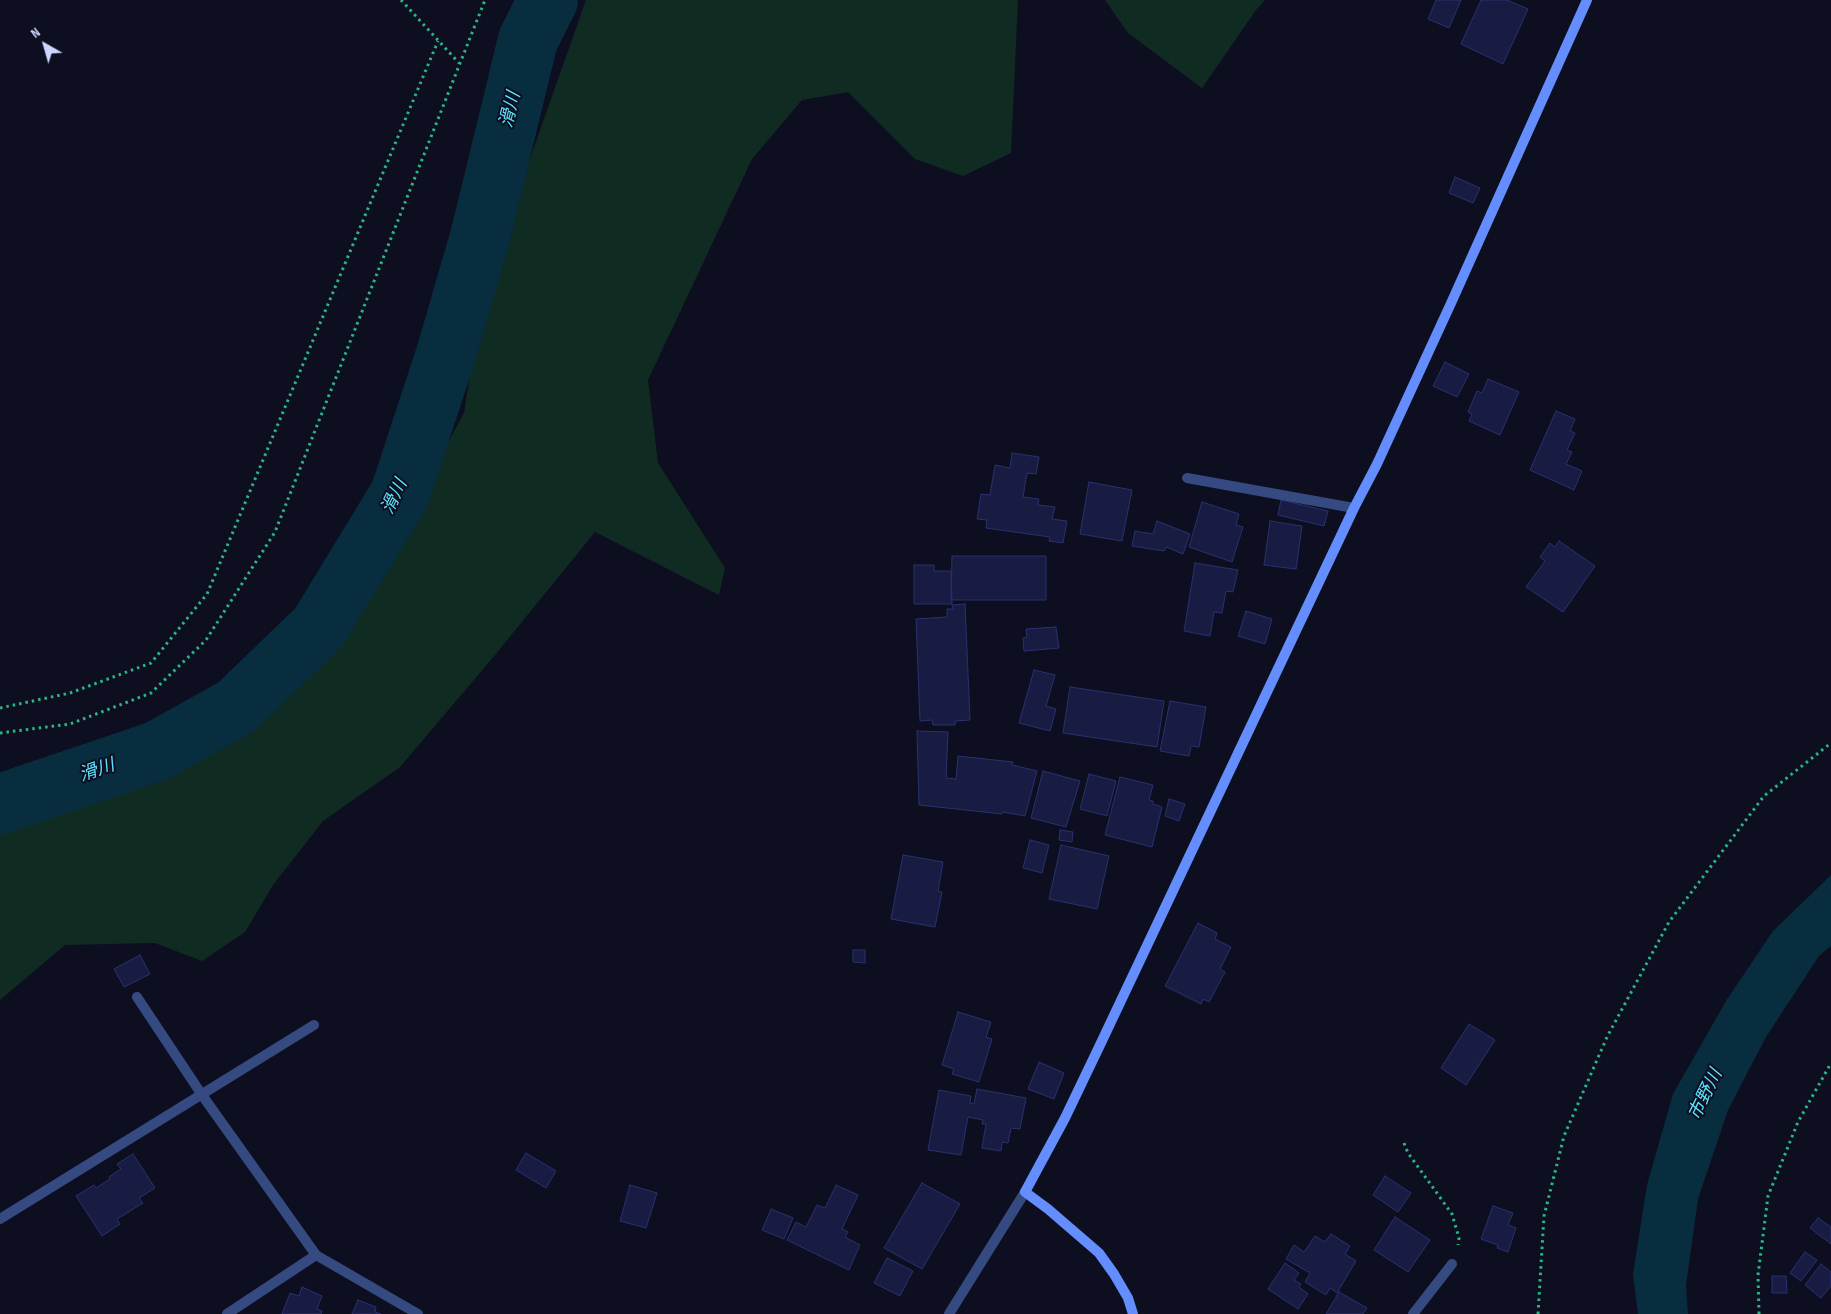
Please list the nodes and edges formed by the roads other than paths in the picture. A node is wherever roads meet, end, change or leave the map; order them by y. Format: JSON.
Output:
{"nodes":[{"id":1,"x":1587,"y":0,"type":"edge"},
{"id":2,"x":1187,"y":478,"type":"dead end"},
{"id":3,"x":1354,"y":508,"type":"junction"},
{"id":4,"x":137,"y":997,"type":"dead end"},
{"id":5,"x":314,"y":1025,"type":"dead end"},
{"id":6,"x":202,"y":1094,"type":"junction"},
{"id":7,"x":1025,"y":1192,"type":"junction"},
{"id":8,"x":0,"y":1219,"type":"edge"},
{"id":9,"x":316,"y":1255,"type":"junction"},
{"id":10,"x":1452,"y":1264,"type":"road end"},
{"id":11,"x":226,"y":1314,"type":"edge"},
{"id":12,"x":418,"y":1314,"type":"edge"},
{"id":13,"x":949,"y":1314,"type":"edge"},
{"id":14,"x":1133,"y":1314,"type":"edge"},
{"id":15,"x":1413,"y":1314,"type":"edge"}],
"edges":[{"from":1,"to":3,"type":"street"},
{"from":2,"to":3,"type":"street"},
{"from":3,"to":7,"type":"street"},
{"from":4,"to":6,"type":"street"},
{"from":5,"to":6,"type":"street"},
{"from":6,"to":8,"type":"street"},
{"from":6,"to":9,"type":"street"},
{"from":7,"to":13,"type":"street"},
{"from":7,"to":14,"type":"street"},
{"from":9,"to":11,"type":"street"},
{"from":9,"to":12,"type":"street"},
{"from":10,"to":15,"type":"street"}]}
